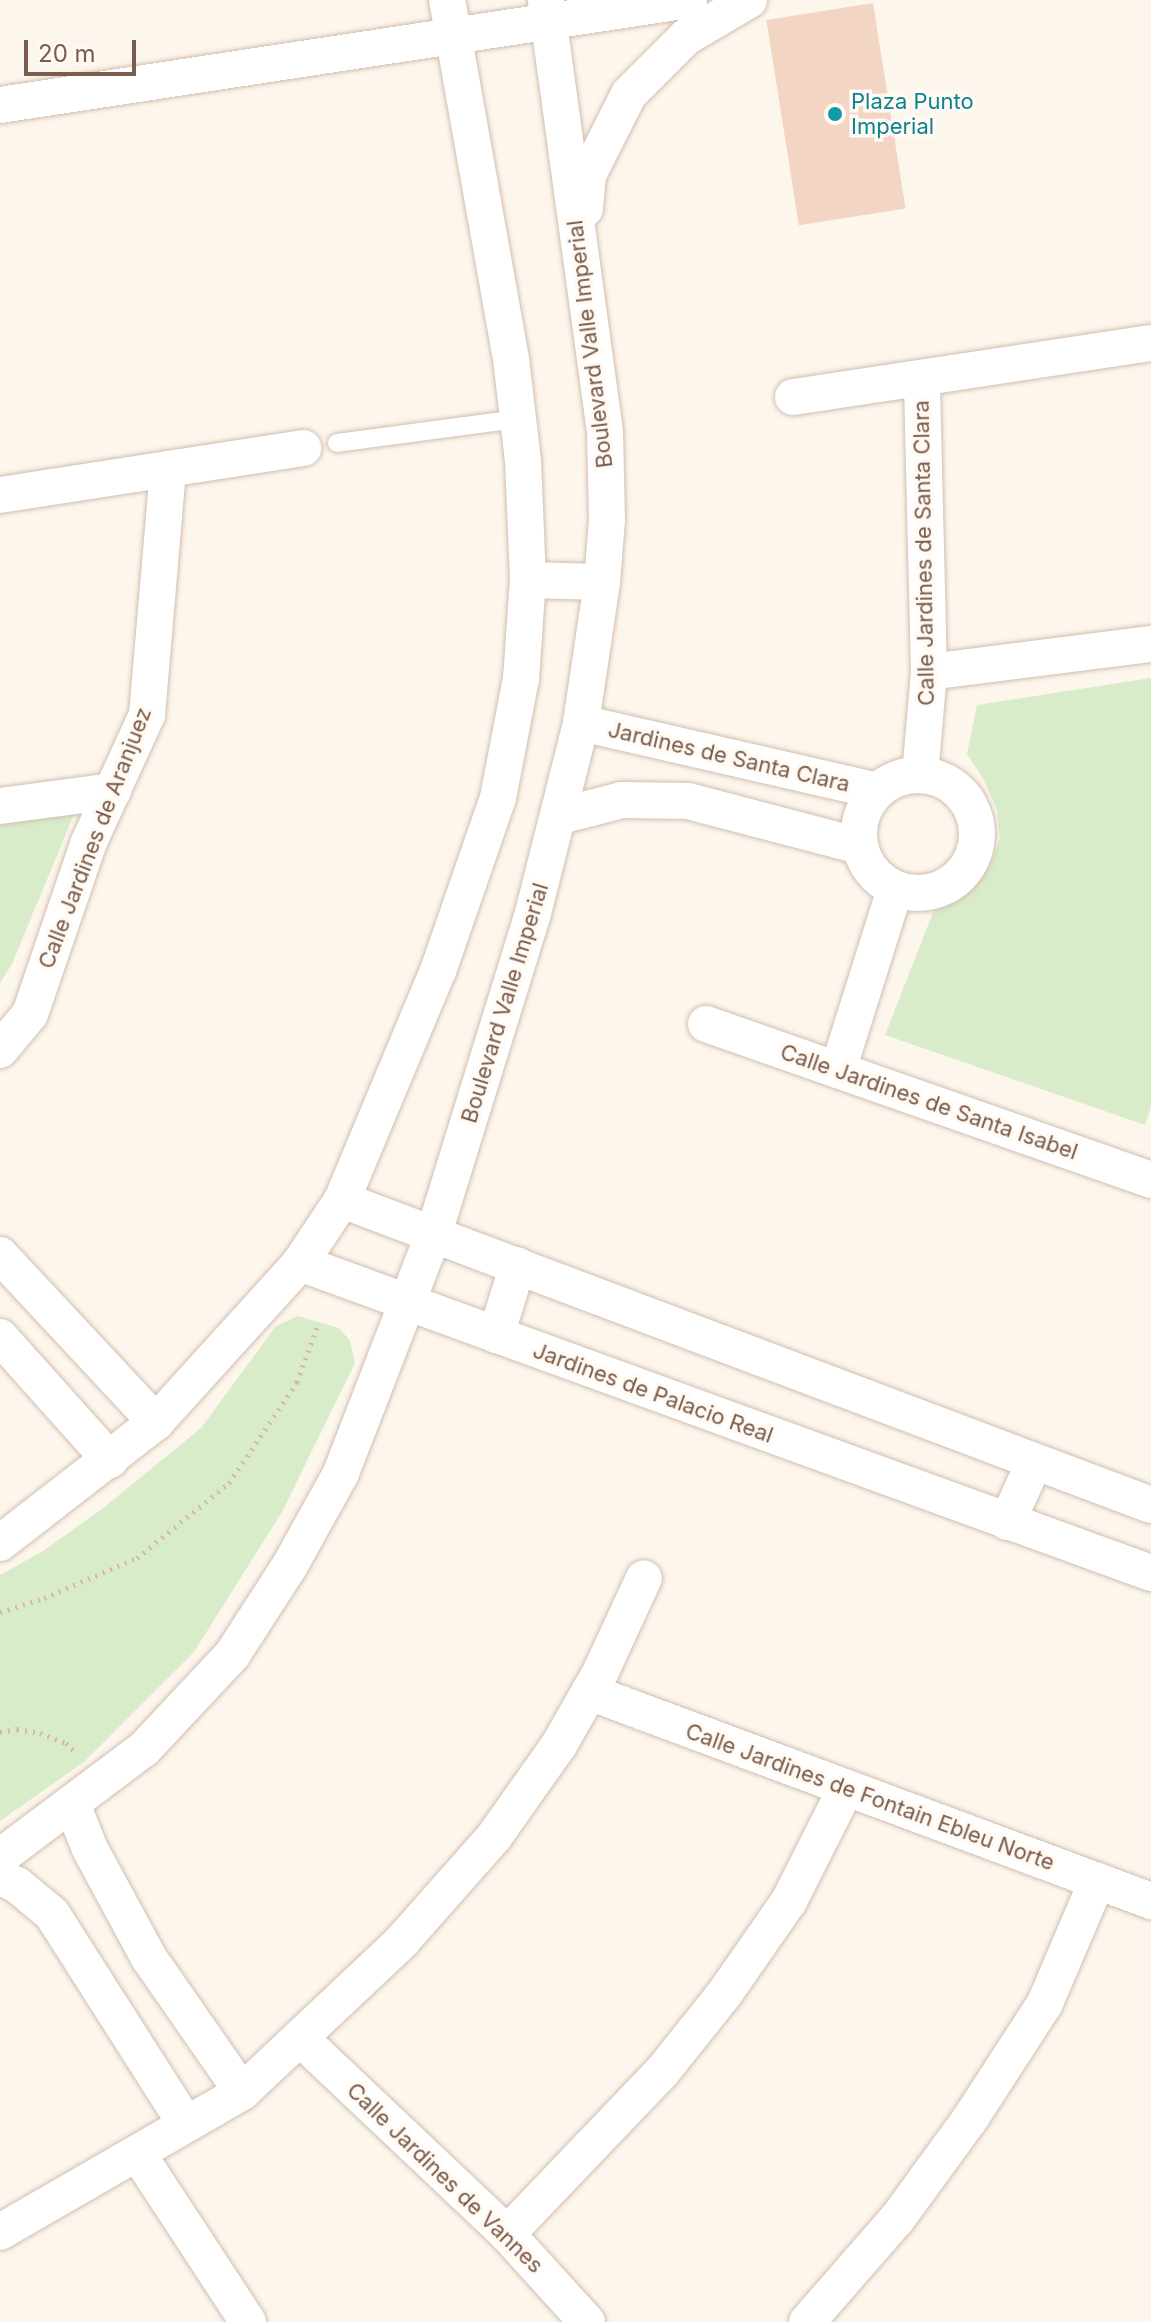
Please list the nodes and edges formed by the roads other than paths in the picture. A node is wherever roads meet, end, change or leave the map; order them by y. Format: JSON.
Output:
{"nodes":[{"id":1,"x":447,"y":0,"type":"edge"},
{"id":2,"x":689,"y":0,"type":"edge"},
{"id":3,"x":749,"y":0,"type":"edge"},
{"id":4,"x":548,"y":11,"type":"edge"},
{"id":5,"x":453,"y":36,"type":"junction"},
{"id":6,"x":0,"y":105,"type":"edge"},
{"id":7,"x":580,"y":259,"type":"junction"},
{"id":8,"x":1151,"y":343,"type":"edge"},
{"id":9,"x":922,"y":379,"type":"junction"},
{"id":10,"x":793,"y":397,"type":"dead end"},
{"id":11,"x":518,"y":419,"type":"junction"},
{"id":12,"x":320,"y":446,"type":"joint"},
{"id":13,"x":168,"y":469,"type":"junction"},
{"id":14,"x":0,"y":495,"type":"edge"},
{"id":15,"x":528,"y":580,"type":"junction"},
{"id":16,"x":602,"y":582,"type":"junction"},
{"id":17,"x":1151,"y":644,"type":"edge"},
{"id":18,"x":929,"y":672,"type":"junction"},
{"id":19,"x":581,"y":723,"type":"junction"},
{"id":20,"x":699,"y":750,"type":"junction"},
{"id":21,"x":920,"y":775,"type":"junction"},
{"id":22,"x":113,"y":791,"type":"junction"},
{"id":23,"x":877,"y":791,"type":"junction"},
{"id":24,"x":688,"y":801,"type":"junction"},
{"id":25,"x":0,"y":806,"type":"edge"},
{"id":26,"x":560,"y":816,"type":"junction"},
{"id":27,"x":860,"y":846,"type":"junction"},
{"id":28,"x":895,"y":889,"type":"junction"},
{"id":29,"x":706,"y":1024,"type":"dead end"},
{"id":30,"x":0,"y":1050,"type":"edge"},
{"id":31,"x":838,"y":1070,"type":"junction"},
{"id":32,"x":1151,"y":1180,"type":"edge"},
{"id":33,"x":342,"y":1200,"type":"junction"},
{"id":34,"x":434,"y":1233,"type":"junction"},
{"id":35,"x":0,"y":1255,"type":"edge"},
{"id":36,"x":300,"y":1263,"type":"junction"},
{"id":37,"x":518,"y":1265,"type":"junction"},
{"id":38,"x":407,"y":1303,"type":"junction"},
{"id":39,"x":73,"y":1335,"type":"junction"},
{"id":40,"x":496,"y":1335,"type":"junction"},
{"id":41,"x":0,"y":1337,"type":"edge"},
{"id":42,"x":31,"y":1371,"type":"junction"},
{"id":43,"x":156,"y":1422,"type":"junction"},
{"id":44,"x":110,"y":1460,"type":"junction"},
{"id":45,"x":1034,"y":1463,"type":"junction"},
{"id":46,"x":1151,"y":1505,"type":"edge"},
{"id":47,"x":1007,"y":1522,"type":"junction"},
{"id":48,"x":0,"y":1543,"type":"edge"},
{"id":49,"x":1151,"y":1573,"type":"edge"},
{"id":50,"x":644,"y":1578,"type":"dead end"},
{"id":51,"x":589,"y":1692,"type":"junction"},
{"id":52,"x":846,"y":1788,"type":"junction"},
{"id":53,"x":72,"y":1804,"type":"junction"},
{"id":54,"x":0,"y":1857,"type":"edge"},
{"id":55,"x":0,"y":1877,"type":"edge"},
{"id":56,"x":1097,"y":1881,"type":"junction"},
{"id":57,"x":1151,"y":1901,"type":"edge"},
{"id":58,"x":300,"y":2038,"type":"junction"},
{"id":59,"x":242,"y":2092,"type":"junction"},
{"id":60,"x":186,"y":2124,"type":"junction"},
{"id":61,"x":138,"y":2154,"type":"junction"},
{"id":62,"x":0,"y":2232,"type":"edge"},
{"id":63,"x":507,"y":2234,"type":"junction"},
{"id":64,"x":248,"y":2322,"type":"edge"},
{"id":65,"x":587,"y":2322,"type":"edge"},
{"id":66,"x":807,"y":2322,"type":"edge"}],
"edges":[{"from":1,"to":5,"type":"street"},
{"from":2,"to":4,"type":"street"},
{"from":3,"to":7,"type":"street"},
{"from":4,"to":5,"type":"street"},
{"from":4,"to":7,"type":"street","name":"Boulevard Valle Imperial"},
{"from":5,"to":6,"type":"street"},
{"from":5,"to":11,"type":"street"},
{"from":7,"to":16,"type":"street","name":"Boulevard Valle Imperial"},
{"from":8,"to":9,"type":"street"},
{"from":9,"to":10,"type":"street"},
{"from":9,"to":18,"type":"street","name":"Calle Jardines de Santa Clara"},
{"from":11,"to":12,"type":"lane"},
{"from":11,"to":15,"type":"street"},
{"from":12,"to":13,"type":"street"},
{"from":13,"to":14,"type":"street"},
{"from":13,"to":22,"type":"street","name":"Calle Jardines de Aranjuez"},
{"from":15,"to":16,"type":"street"},
{"from":15,"to":33,"type":"street"},
{"from":16,"to":19,"type":"street","name":"Boulevard Valle Imperial"},
{"from":17,"to":18,"type":"street"},
{"from":18,"to":21,"type":"street","name":"Calle Jardines de Santa Clara"},
{"from":19,"to":20,"type":"street","name":"Jardines de Santa Clara"},
{"from":19,"to":26,"type":"street","name":"Boulevard Valle Imperial"},
{"from":20,"to":23,"type":"street","name":"Jardines de Santa Clara"},
{"from":20,"to":24,"type":"street"},
{"from":21,"to":23,"type":"street","name":"Jardines de Santa Clara"},
{"from":21,"to":28,"type":"street"},
{"from":22,"to":25,"type":"street"},
{"from":22,"to":30,"type":"street","name":"Calle Jardines de Aranjuez"},
{"from":23,"to":27,"type":"street","name":"Jardines de Santa Clara"},
{"from":24,"to":26,"type":"street"},
{"from":24,"to":27,"type":"street"},
{"from":26,"to":34,"type":"street","name":"Boulevard Valle Imperial"},
{"from":27,"to":28,"type":"street"},
{"from":28,"to":31,"type":"street"},
{"from":29,"to":31,"type":"street","name":"Calle Jardines de Santa Isabel"},
{"from":31,"to":32,"type":"street","name":"Calle Jardines de Santa Isabel"},
{"from":33,"to":34,"type":"street"},
{"from":33,"to":36,"type":"street"},
{"from":34,"to":37,"type":"street"},
{"from":34,"to":38,"type":"street","name":"Boulevard Valle Imperial"},
{"from":35,"to":39,"type":"street"},
{"from":36,"to":38,"type":"street","name":"Jardines de Palacio Real"},
{"from":36,"to":43,"type":"street"},
{"from":37,"to":40,"type":"street"},
{"from":37,"to":45,"type":"street"},
{"from":38,"to":40,"type":"street","name":"Jardines de Palacio Real"},
{"from":38,"to":53,"type":"street","name":"Boulevard Valle Imperial"},
{"from":39,"to":42,"type":"street"},
{"from":39,"to":43,"type":"street"},
{"from":40,"to":47,"type":"street","name":"Jardines de Palacio Real"},
{"from":41,"to":42,"type":"street"},
{"from":42,"to":44,"type":"street"},
{"from":43,"to":44,"type":"street"},
{"from":44,"to":48,"type":"street"},
{"from":45,"to":46,"type":"street"},
{"from":45,"to":47,"type":"street"},
{"from":47,"to":49,"type":"street","name":"Jardines de Palacio Real"},
{"from":50,"to":51,"type":"street"},
{"from":51,"to":52,"type":"street","name":"Calle Jardines de Fontain Ebleu Norte"},
{"from":51,"to":58,"type":"street"},
{"from":52,"to":56,"type":"street","name":"Calle Jardines de Fontain Ebleu Norte"},
{"from":52,"to":63,"type":"street"},
{"from":53,"to":54,"type":"street","name":"Boulevard Valle Imperial"},
{"from":53,"to":59,"type":"street"},
{"from":55,"to":60,"type":"street"},
{"from":56,"to":57,"type":"street","name":"Calle Jardines de Fontain Ebleu Norte"},
{"from":56,"to":66,"type":"street"},
{"from":58,"to":59,"type":"street"},
{"from":58,"to":63,"type":"street","name":"Calle Jardines de Vannes"},
{"from":59,"to":60,"type":"street"},
{"from":60,"to":61,"type":"street"},
{"from":61,"to":62,"type":"street"},
{"from":61,"to":64,"type":"street"},
{"from":63,"to":65,"type":"street","name":"Calle Jardines de Vannes"}]}
